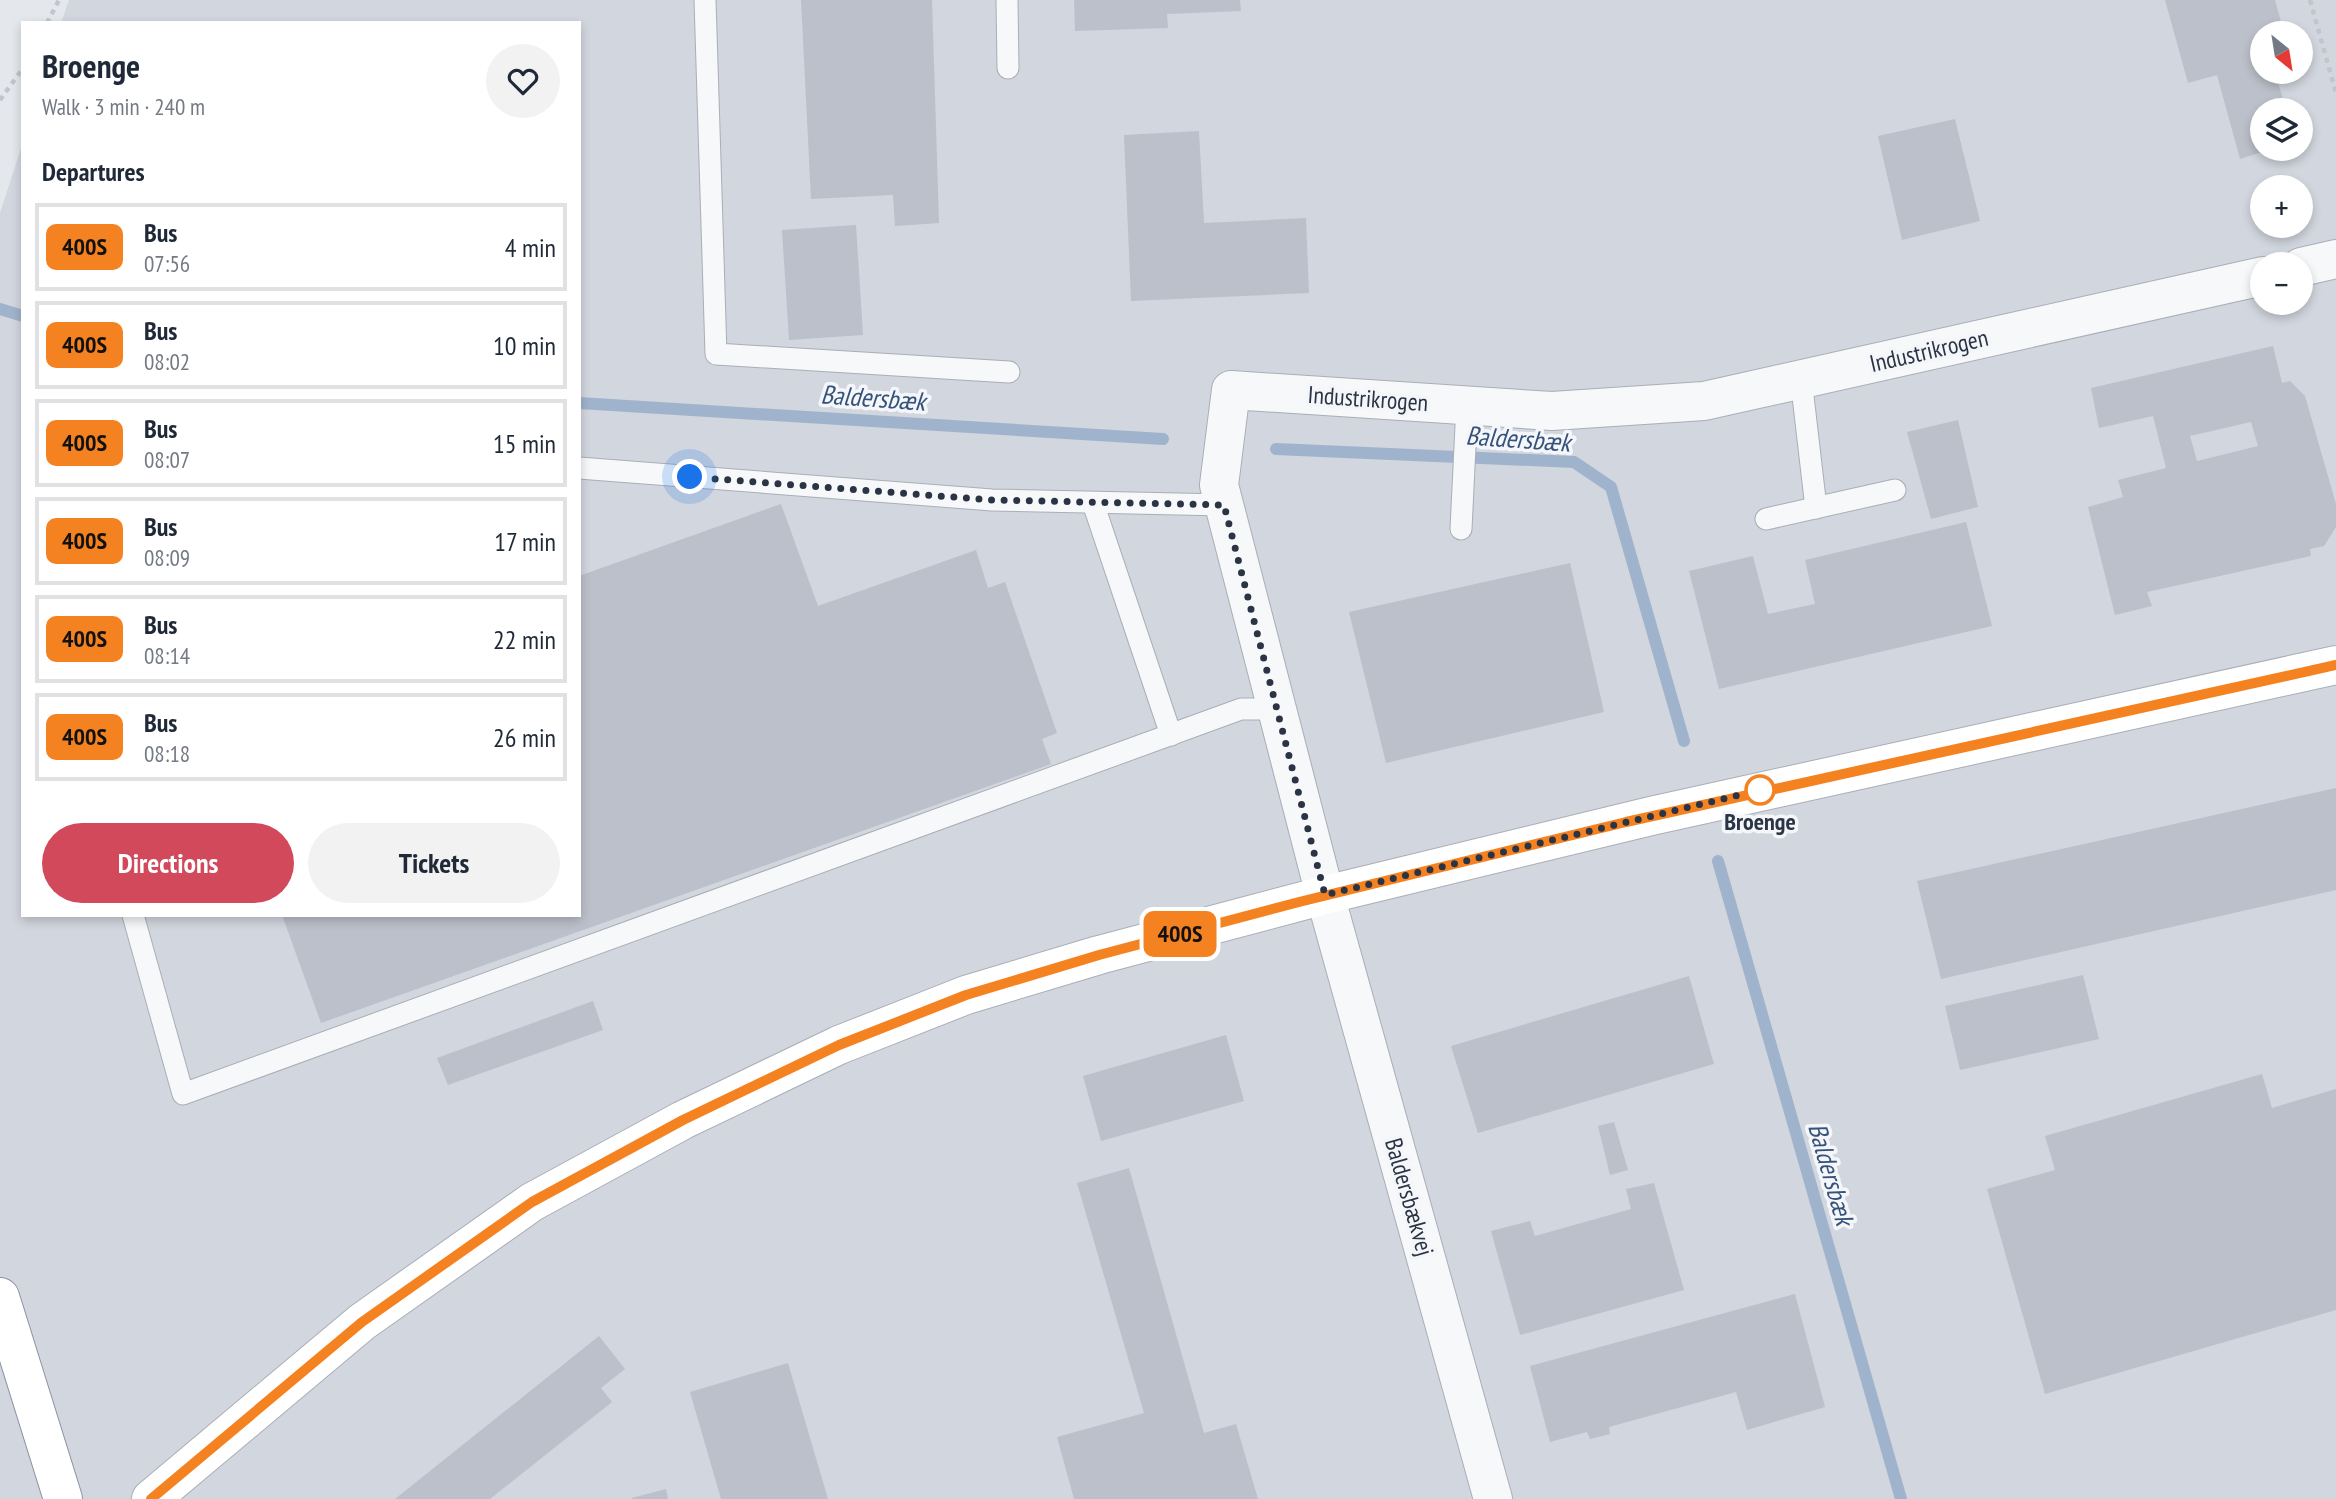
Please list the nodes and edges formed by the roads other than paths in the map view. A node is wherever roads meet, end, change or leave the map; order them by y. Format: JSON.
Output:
{"nodes":[{"id":1,"x":705,"y":0,"type":"edge"},
{"id":2,"x":1007,"y":0,"type":"edge"},
{"id":3,"x":1008,"y":68,"type":"dead end"},
{"id":4,"x":2336,"y":259,"type":"edge"},
{"id":5,"x":2313,"y":264,"type":"edge"},
{"id":6,"x":2250,"y":279,"type":"edge"},
{"id":7,"x":1009,"y":372,"type":"dead end"},
{"id":8,"x":1801,"y":379,"type":"junction"},
{"id":9,"x":1468,"y":405,"type":"junction"},
{"id":10,"x":581,"y":468,"type":"edge"},
{"id":11,"x":1895,"y":490,"type":"dead end"},
{"id":12,"x":1093,"y":503,"type":"junction"},
{"id":13,"x":1224,"y":505,"type":"junction"},
{"id":14,"x":1816,"y":508,"type":"junction"},
{"id":15,"x":1766,"y":519,"type":"dead end"},
{"id":16,"x":1461,"y":529,"type":"dead end"},
{"id":17,"x":2336,"y":665,"type":"edge"},
{"id":18,"x":1277,"y":709,"type":"junction"},
{"id":19,"x":1171,"y":735,"type":"junction"},
{"id":20,"x":1325,"y":895,"type":"junction"},
{"id":21,"x":134,"y":917,"type":"edge"},
{"id":22,"x":0,"y":1297,"type":"edge"},
{"id":23,"x":63,"y":1499,"type":"edge"},
{"id":24,"x":151,"y":1499,"type":"edge"},
{"id":25,"x":1493,"y":1499,"type":"edge"}],
"edges":[{"from":1,"to":7,"type":"lane"},
{"from":2,"to":3,"type":"lane"},
{"from":4,"to":5,"type":"street"},
{"from":6,"to":8,"type":"street","name":"Industrikrogen"},
{"from":8,"to":9,"type":"street","name":"Industrikrogen"},
{"from":8,"to":14,"type":"lane"},
{"from":9,"to":13,"type":"street","name":"Industrikrogen"},
{"from":9,"to":16,"type":"lane"},
{"from":10,"to":12,"type":"lane"},
{"from":11,"to":14,"type":"lane"},
{"from":12,"to":13,"type":"lane"},
{"from":12,"to":19,"type":"lane"},
{"from":13,"to":18,"type":"street","name":"Industrikrogen"},
{"from":14,"to":15,"type":"lane"},
{"from":17,"to":20,"type":"main road"},
{"from":18,"to":19,"type":"lane"},
{"from":18,"to":20,"type":"street","name":"Industrikrogen"},
{"from":19,"to":21,"type":"lane"},
{"from":20,"to":24,"type":"main road"},
{"from":20,"to":25,"type":"street","name":"Baldersbækvej"},
{"from":22,"to":23,"type":"main road"}]}
